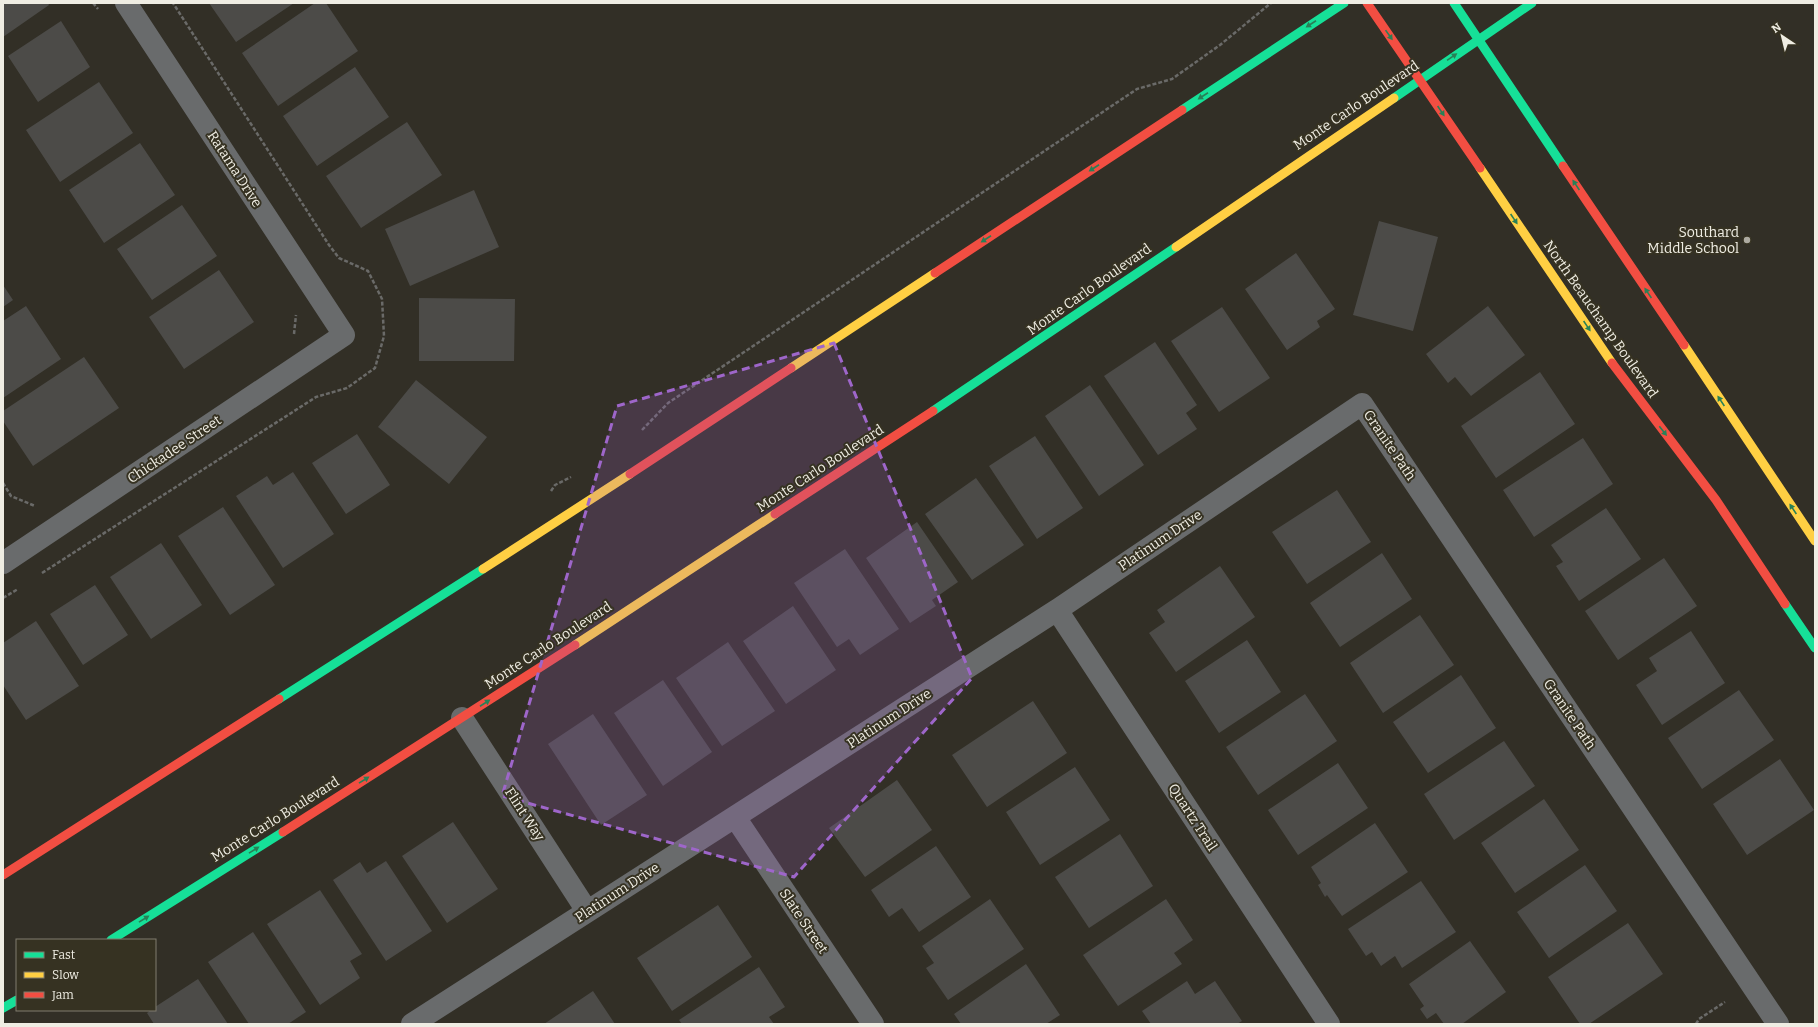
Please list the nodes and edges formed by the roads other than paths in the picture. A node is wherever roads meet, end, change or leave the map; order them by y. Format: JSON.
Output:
{"nodes":[{"id":1,"x":126,"y":3,"type":"edge"},
{"id":2,"x":1344,"y":3,"type":"edge"},
{"id":3,"x":1367,"y":3,"type":"edge"},
{"id":4,"x":1454,"y":3,"type":"edge"},
{"id":5,"x":1532,"y":3,"type":"edge"},
{"id":6,"x":1478,"y":40,"type":"junction"},
{"id":7,"x":1419,"y":79,"type":"junction"},
{"id":8,"x":344,"y":335,"type":"joint"},
{"id":9,"x":1362,"y":404,"type":"joint"},
{"id":10,"x":1815,"y":541,"type":"edge"},
{"id":11,"x":6,"y":554,"type":"edge"},
{"id":12,"x":1057,"y":610,"type":"junction"},
{"id":13,"x":1815,"y":648,"type":"edge"},
{"id":14,"x":462,"y":718,"type":"junction"},
{"id":15,"x":735,"y":817,"type":"junction"},
{"id":16,"x":3,"y":875,"type":"edge"},
{"id":17,"x":587,"y":911,"type":"junction"},
{"id":18,"x":113,"y":939,"type":"edge"},
{"id":19,"x":16,"y":1001,"type":"edge"},
{"id":20,"x":3,"y":1008,"type":"edge"},
{"id":21,"x":422,"y":1021,"type":"edge"},
{"id":22,"x":872,"y":1024,"type":"edge"},
{"id":23,"x":1329,"y":1024,"type":"edge"},
{"id":24,"x":1778,"y":1024,"type":"edge"}],
"edges":[{"from":1,"to":8,"type":"street","name":"Ratama Drive"},
{"from":2,"to":16,"type":"main road","one_way":true},
{"from":3,"to":7,"type":"main road","name":"North Beauchamp Boulevard","one_way":true},
{"from":4,"to":6,"type":"main road"},
{"from":5,"to":6,"type":"main road","name":"Monte Carlo Boulevard"},
{"from":7,"to":6,"type":"main road","name":"Monte Carlo Boulevard","one_way":true},
{"from":10,"to":6,"type":"main road","one_way":true},
{"from":7,"to":13,"type":"main road","name":"North Beauchamp Boulevard","one_way":true},
{"from":14,"to":7,"type":"main road","name":"Monte Carlo Boulevard","one_way":true},
{"from":8,"to":11,"type":"street","name":"Chickadee Street"},
{"from":9,"to":12,"type":"street","name":"Platinum Drive"},
{"from":9,"to":24,"type":"street","name":"Granite Path"},
{"from":12,"to":15,"type":"street","name":"Platinum Drive"},
{"from":12,"to":23,"type":"street","name":"Quartz Trail"},
{"from":14,"to":17,"type":"street","name":"Flint Way"},
{"from":18,"to":14,"type":"main road","name":"Monte Carlo Boulevard","one_way":true},
{"from":15,"to":17,"type":"street","name":"Platinum Drive"},
{"from":15,"to":22,"type":"street","name":"Slate Street"},
{"from":17,"to":21,"type":"street","name":"Platinum Drive"},
{"from":19,"to":20,"type":"main road"}]}
